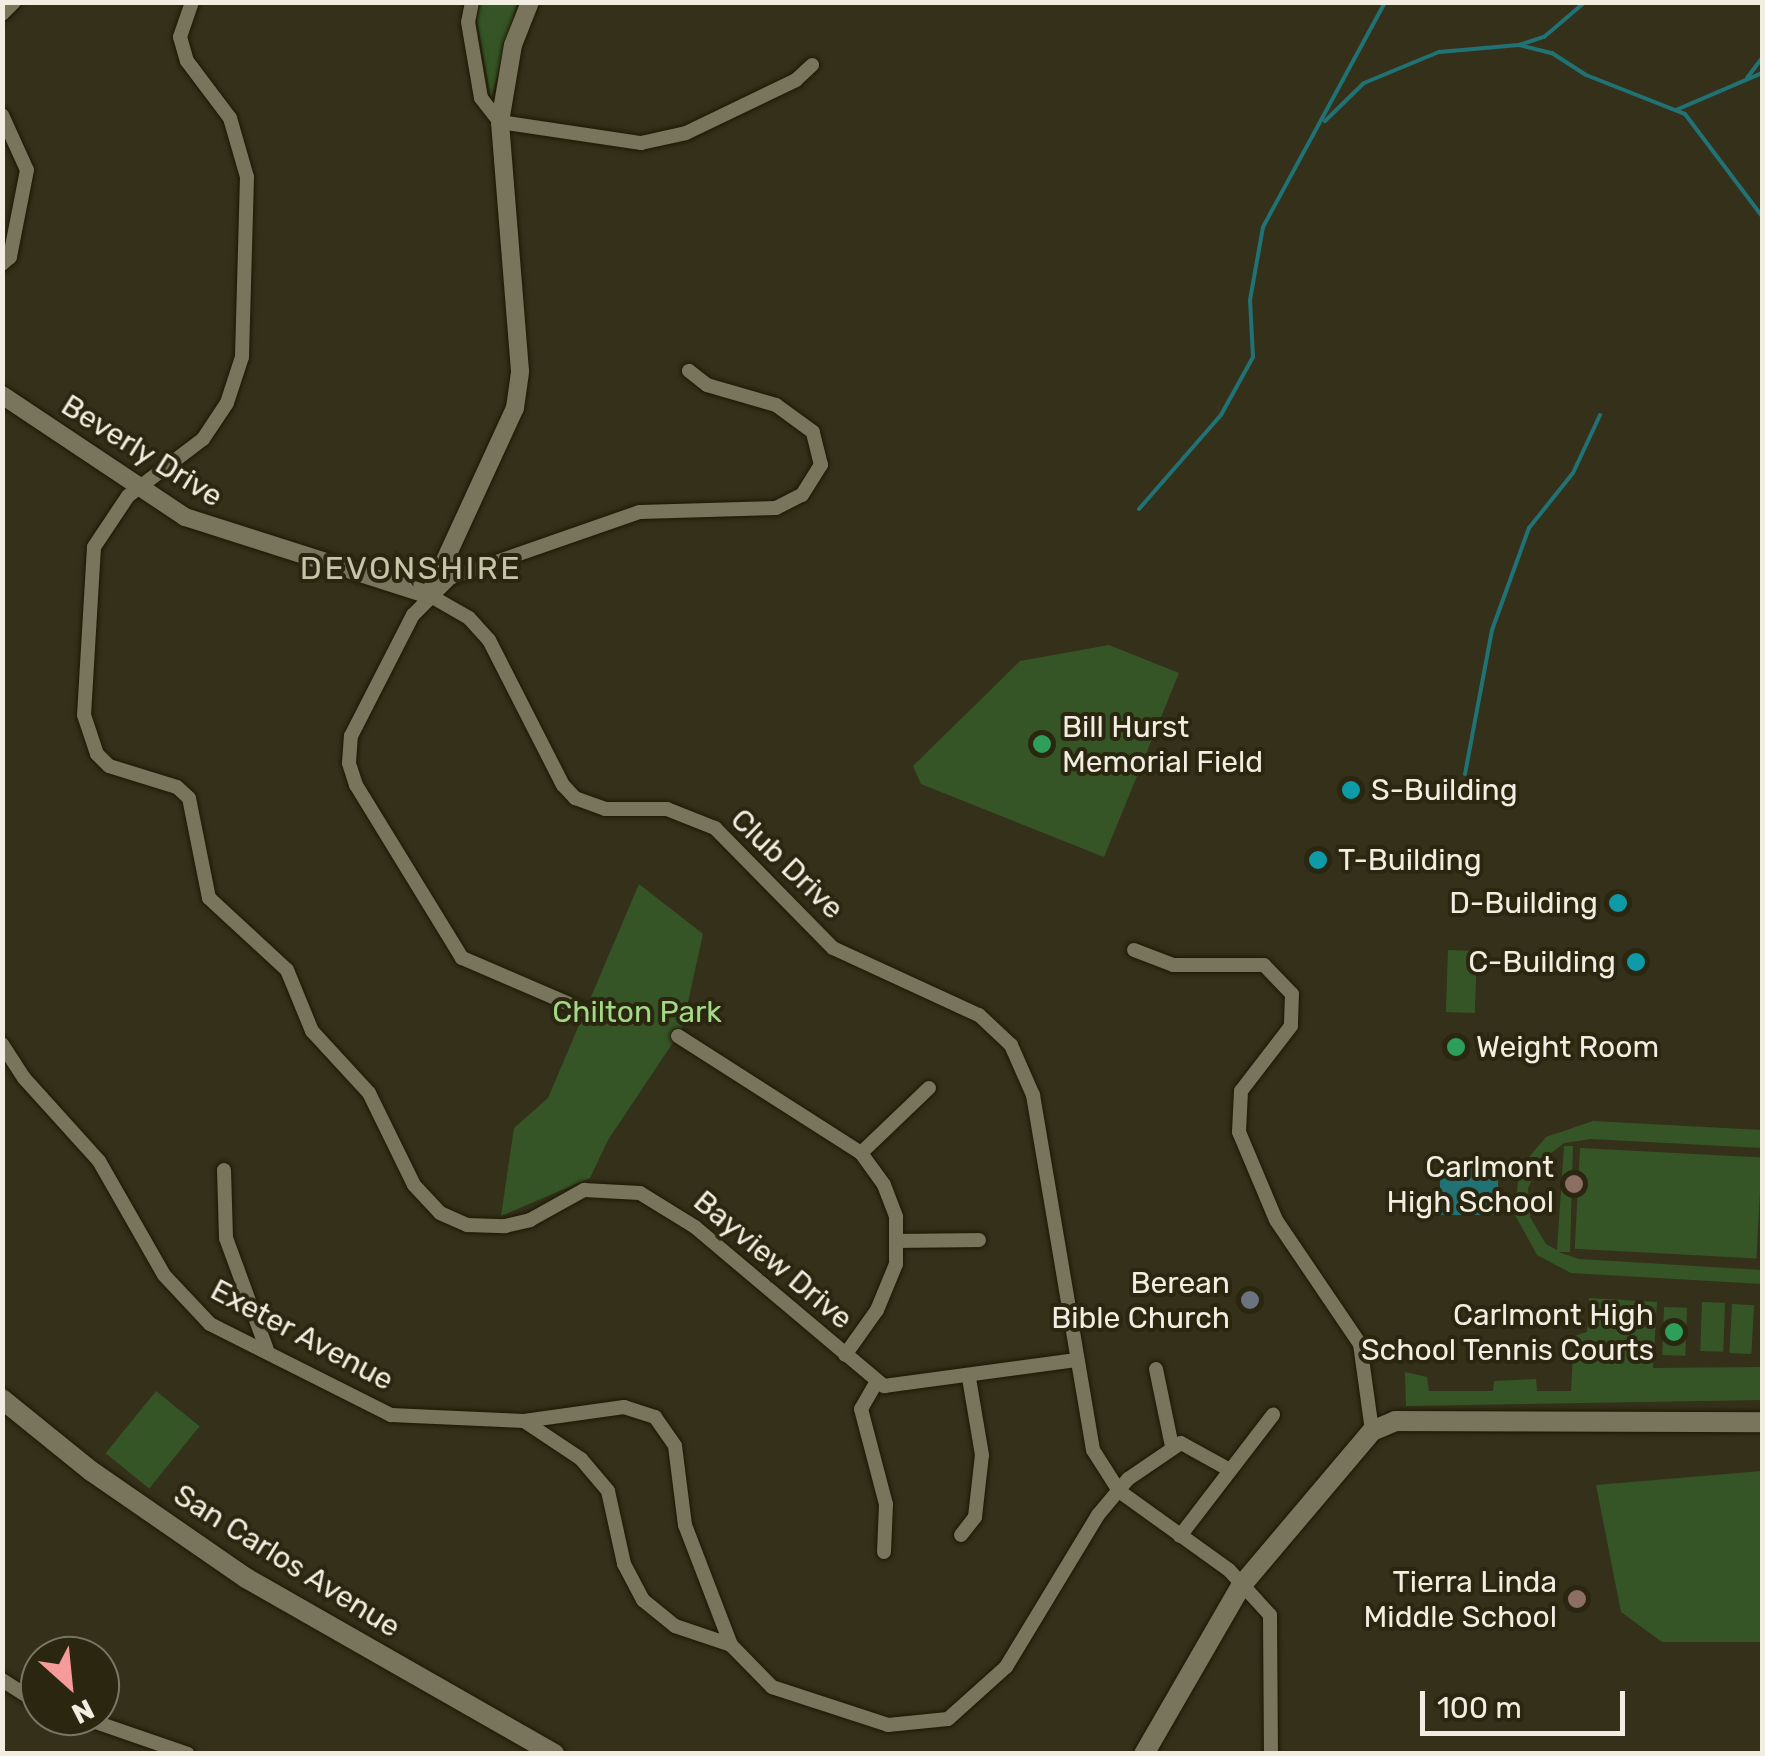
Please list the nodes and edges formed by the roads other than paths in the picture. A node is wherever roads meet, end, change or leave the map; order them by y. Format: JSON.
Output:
{"nodes":[{"id":1,"x":14,"y":2,"type":"edge"},
{"id":2,"x":192,"y":2,"type":"edge"},
{"id":3,"x":472,"y":2,"type":"edge"},
{"id":4,"x":530,"y":2,"type":"edge"},
{"id":5,"x":2,"y":14,"type":"edge"},
{"id":6,"x":812,"y":65,"type":"dead end"},
{"id":7,"x":2,"y":115,"type":"edge"},
{"id":8,"x":500,"y":122,"type":"junction"},
{"id":9,"x":2,"y":264,"type":"edge"},
{"id":10,"x":689,"y":371,"type":"dead end"},
{"id":11,"x":2,"y":395,"type":"edge"},
{"id":12,"x":137,"y":487,"type":"junction"},
{"id":13,"x":429,"y":595,"type":"junction"},
{"id":14,"x":1134,"y":950,"type":"dead end"},
{"id":15,"x":584,"y":1010,"type":"dead end"},
{"id":16,"x":678,"y":1036,"type":"dead end"},
{"id":17,"x":2,"y":1044,"type":"edge"},
{"id":18,"x":929,"y":1088,"type":"dead end"},
{"id":19,"x":861,"y":1153,"type":"junction"},
{"id":20,"x":224,"y":1170,"type":"dead end"},
{"id":21,"x":979,"y":1240,"type":"dead end"},
{"id":22,"x":899,"y":1241,"type":"junction"},
{"id":23,"x":266,"y":1350,"type":"junction"},
{"id":24,"x":845,"y":1356,"type":"junction"},
{"id":25,"x":1076,"y":1360,"type":"junction"},
{"id":26,"x":1156,"y":1369,"type":"dead end"},
{"id":27,"x":969,"y":1378,"type":"junction"},
{"id":28,"x":876,"y":1383,"type":"junction"},
{"id":29,"x":2,"y":1399,"type":"edge"},
{"id":30,"x":1273,"y":1415,"type":"dead end"},
{"id":31,"x":524,"y":1421,"type":"junction"},
{"id":32,"x":1762,"y":1422,"type":"edge"},
{"id":33,"x":1372,"y":1432,"type":"junction"},
{"id":34,"x":1172,"y":1446,"type":"junction"},
{"id":35,"x":1228,"y":1469,"type":"junction"},
{"id":36,"x":1119,"y":1491,"type":"junction"},
{"id":37,"x":961,"y":1535,"type":"dead end"},
{"id":38,"x":1180,"y":1536,"type":"junction"},
{"id":39,"x":884,"y":1552,"type":"dead end"},
{"id":40,"x":1241,"y":1586,"type":"junction"},
{"id":41,"x":731,"y":1644,"type":"junction"},
{"id":42,"x":120,"y":1731,"type":"edge"},
{"id":43,"x":188,"y":1754,"type":"edge"},
{"id":44,"x":554,"y":1754,"type":"edge"},
{"id":45,"x":1144,"y":1754,"type":"edge"},
{"id":46,"x":1271,"y":1754,"type":"edge"}],
"edges":[{"from":1,"to":5,"type":"street"},
{"from":2,"to":12,"type":"street","name":"Bayview Drive"},
{"from":3,"to":8,"type":"street"},
{"from":4,"to":8,"type":"street"},
{"from":6,"to":8,"type":"street"},
{"from":7,"to":9,"type":"street"},
{"from":8,"to":13,"type":"street"},
{"from":10,"to":13,"type":"street"},
{"from":11,"to":12,"type":"street","name":"Beverly Drive"},
{"from":12,"to":13,"type":"street","name":"Beverly Drive"},
{"from":12,"to":24,"type":"street","name":"Bayview Drive"},
{"from":13,"to":15,"type":"street"},
{"from":13,"to":25,"type":"street","name":"Club Drive"},
{"from":14,"to":33,"type":"street"},
{"from":16,"to":19,"type":"street"},
{"from":17,"to":23,"type":"street","name":"Exeter Avenue"},
{"from":18,"to":19,"type":"street"},
{"from":19,"to":22,"type":"street"},
{"from":20,"to":23,"type":"street"},
{"from":21,"to":22,"type":"street"},
{"from":22,"to":24,"type":"street"},
{"from":23,"to":31,"type":"street","name":"Exeter Avenue"},
{"from":24,"to":28,"type":"street","name":"Bayview Drive"},
{"from":25,"to":27,"type":"street"},
{"from":25,"to":36,"type":"street","name":"Club Drive"},
{"from":26,"to":34,"type":"street"},
{"from":27,"to":28,"type":"street"},
{"from":27,"to":37,"type":"street"},
{"from":28,"to":39,"type":"street"},
{"from":29,"to":44,"type":"main road","name":"San Carlos Avenue"},
{"from":30,"to":35,"type":"street"},
{"from":31,"to":41,"type":"street"},
{"from":31,"to":41,"type":"street","name":"Exeter Avenue"},
{"from":32,"to":33,"type":"main road"},
{"from":33,"to":40,"type":"main road"},
{"from":34,"to":35,"type":"street"},
{"from":34,"to":36,"type":"street","name":"Exeter Avenue"},
{"from":35,"to":38,"type":"street"},
{"from":36,"to":38,"type":"street","name":"Club Drive"},
{"from":36,"to":41,"type":"street","name":"Exeter Avenue"},
{"from":38,"to":40,"type":"street","name":"Club Drive"},
{"from":40,"to":45,"type":"main road"},
{"from":40,"to":46,"type":"street","name":"Club Drive"},
{"from":42,"to":43,"type":"street"}]}
